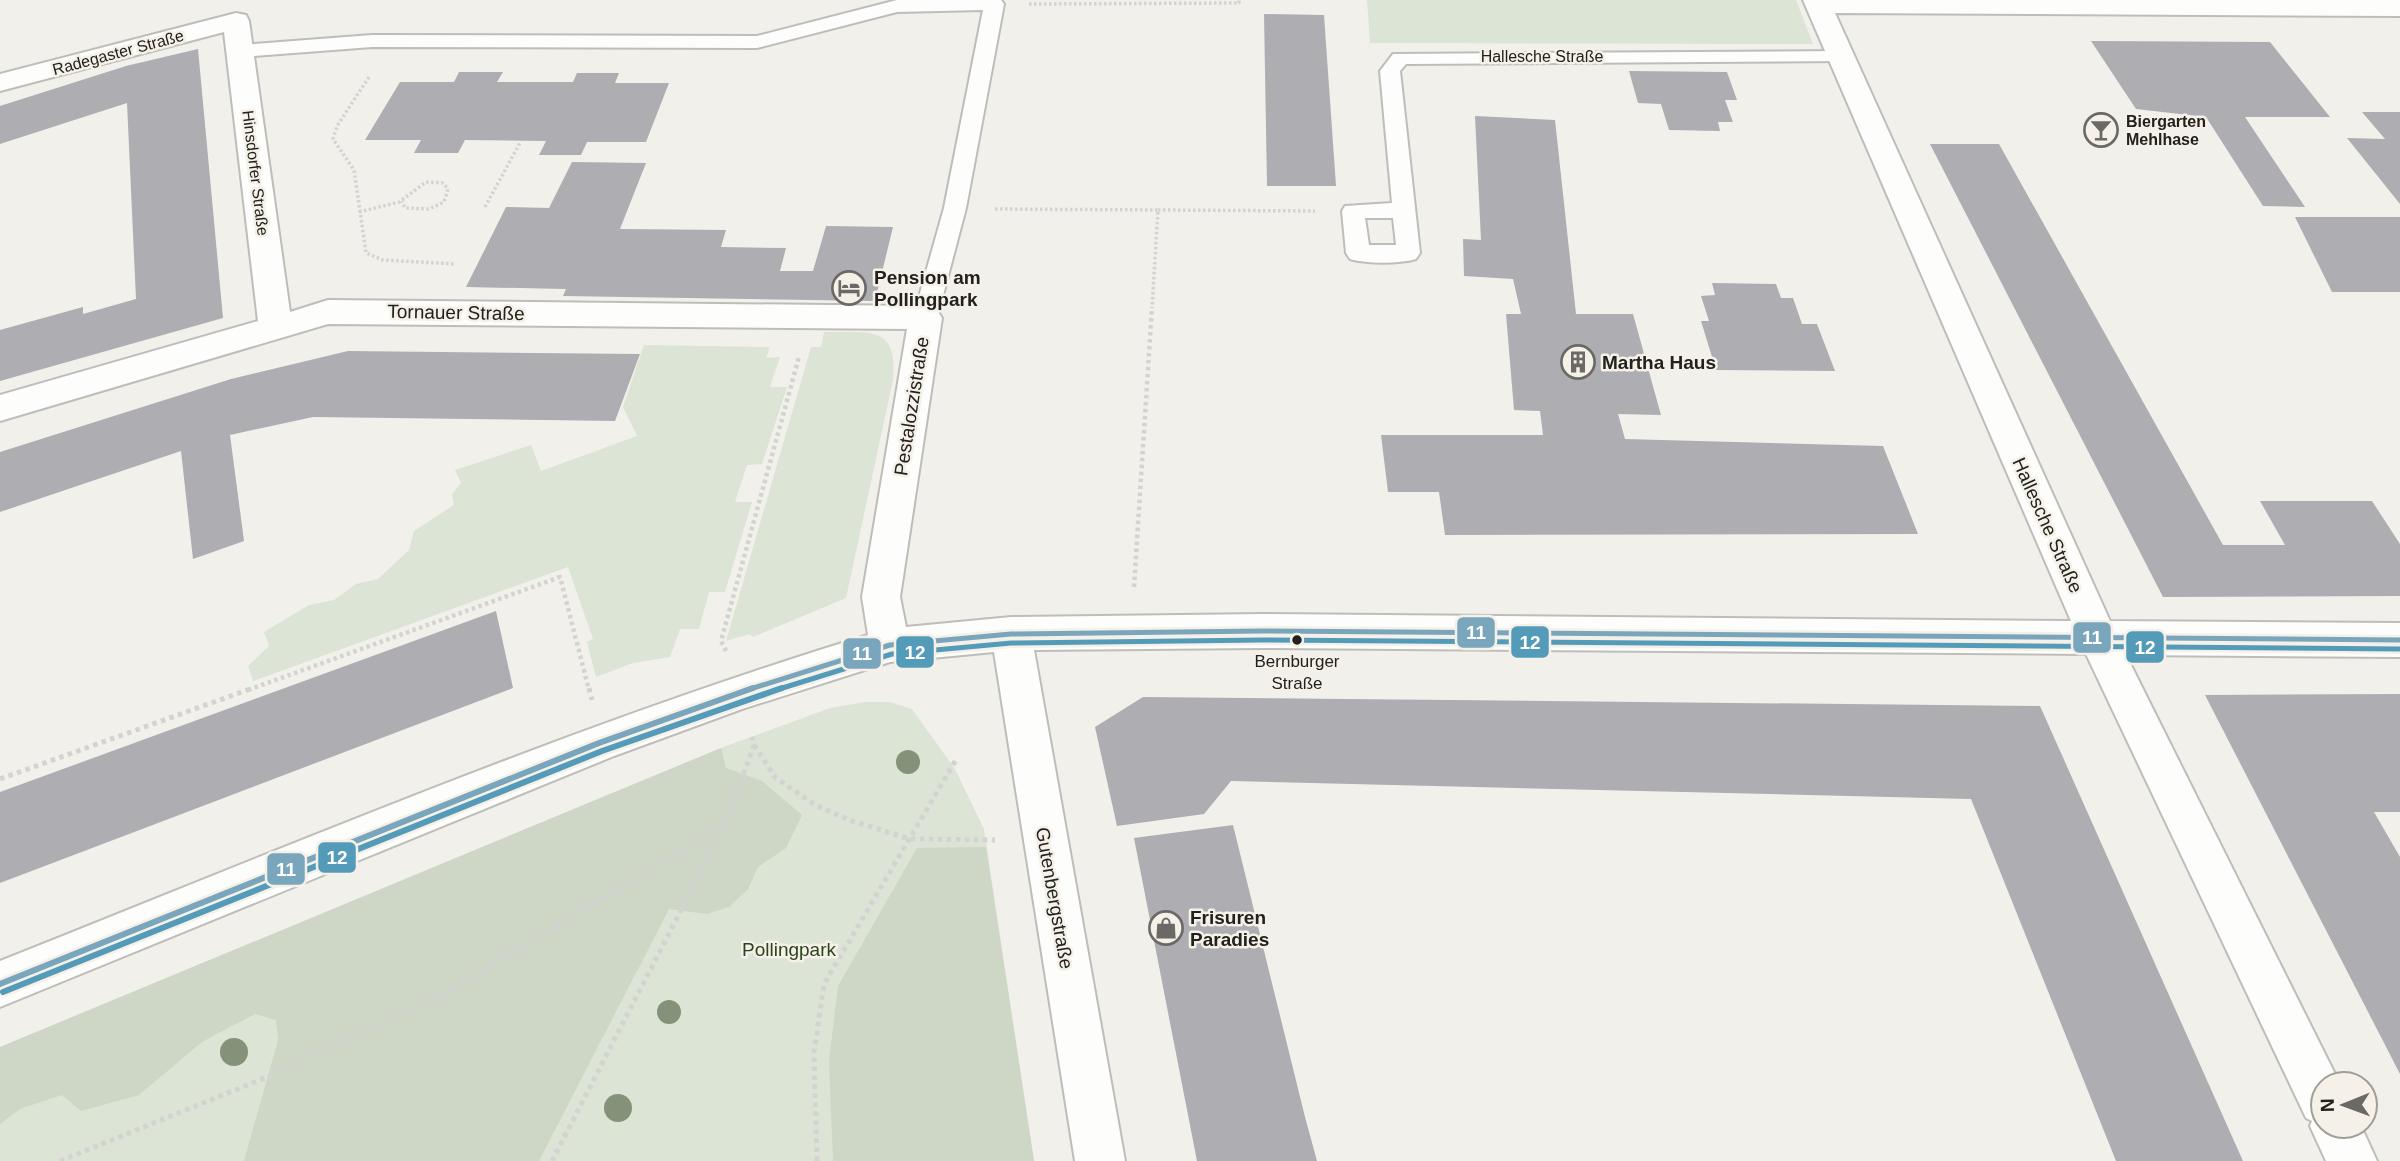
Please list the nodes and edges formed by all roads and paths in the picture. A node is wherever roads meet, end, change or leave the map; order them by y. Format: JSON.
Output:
{"nodes":[{"id":1,"x":1239,"y":0,"type":"edge"},
{"id":2,"x":1817,"y":3,"type":"edge"},
{"id":3,"x":994,"y":4,"type":"junction"},
{"id":4,"x":2400,"y":8,"type":"edge"},
{"id":5,"x":238,"y":36,"type":"junction"},
{"id":6,"x":1840,"y":57,"type":"junction"},
{"id":7,"x":374,"y":73,"type":"dead end"},
{"id":8,"x":0,"y":83,"type":"edge"},
{"id":9,"x":521,"y":141,"type":"dead end"},
{"id":10,"x":402,"y":201,"type":"junction"},
{"id":11,"x":485,"y":207,"type":"dead end"},
{"id":12,"x":955,"y":208,"type":"junction"},
{"id":13,"x":1404,"y":210,"type":"junction"},
{"id":14,"x":1158,"y":211,"type":"junction"},
{"id":15,"x":1353,"y":211,"type":"junction"},
{"id":16,"x":359,"y":212,"type":"junction"},
{"id":17,"x":455,"y":264,"type":"dead end"},
{"id":18,"x":811,"y":316,"type":"junction"},
{"id":19,"x":925,"y":318,"type":"junction"},
{"id":20,"x":275,"y":326,"type":"junction"},
{"id":21,"x":0,"y":408,"type":"edge"},
{"id":22,"x":1138,"y":538,"type":"dead end"},
{"id":23,"x":1011,"y":634,"type":"junction"},
{"id":24,"x":2098,"y":638,"type":"junction"},
{"id":25,"x":2400,"y":640,"type":"edge"},
{"id":26,"x":890,"y":645,"type":"junction"},
{"id":27,"x":739,"y":692,"type":"junction"},
{"id":28,"x":599,"y":743,"type":"junction"},
{"id":29,"x":754,"y":744,"type":"junction"},
{"id":30,"x":957,"y":758,"type":"dead end"},
{"id":31,"x":0,"y":779,"type":"edge"},
{"id":32,"x":725,"y":825,"type":"junction"},
{"id":33,"x":910,"y":839,"type":"junction"},
{"id":34,"x":1045,"y":841,"type":"junction"},
{"id":35,"x":0,"y":984,"type":"edge"},
{"id":36,"x":2309,"y":1072,"type":"edge"},
{"id":37,"x":2342,"y":1140,"type":"edge"},
{"id":38,"x":60,"y":1161,"type":"edge"},
{"id":39,"x":552,"y":1161,"type":"edge"},
{"id":40,"x":817,"y":1161,"type":"edge"},
{"id":41,"x":1100,"y":1161,"type":"edge"},
{"id":42,"x":2352,"y":1161,"type":"edge"}],
"edges":[{"from":1,"to":3,"type":"path"},
{"from":2,"to":4,"type":"street"},
{"from":2,"to":6,"type":"street","name":"Hallesche Straße"},
{"from":3,"to":5,"type":"lane"},
{"from":3,"to":12,"type":"lane","name":"Pestalozzistraße"},
{"from":5,"to":8,"type":"street","name":"Radegaster Straße"},
{"from":5,"to":20,"type":"street","name":"Hinsdorfer Straße"},
{"from":6,"to":13,"type":"lane","name":"Hallesche Straße"},
{"from":6,"to":24,"type":"street","name":"Hallesche Straße"},
{"from":7,"to":16,"type":"path"},
{"from":9,"to":11,"type":"path"},
{"from":10,"to":10,"type":"path"},
{"from":10,"to":16,"type":"path"},
{"from":12,"to":14,"type":"path"},
{"from":12,"to":19,"type":"lane","name":"Pestalozzistraße"},
{"from":13,"to":15,"type":"lane"},
{"from":13,"to":15,"type":"lane","name":"Hallesche Straße"},
{"from":14,"to":15,"type":"path"},
{"from":14,"to":22,"type":"path"},
{"from":16,"to":17,"type":"path"},
{"from":18,"to":19,"type":"street","name":"Tornauer Straße"},
{"from":18,"to":20,"type":"street","name":"Tornauer Straße"},
{"from":18,"to":27,"type":"path"},
{"from":19,"to":26,"type":"street","name":"Pestalozzistraße"},
{"from":20,"to":21,"type":"street","name":"Tornauer Straße"},
{"from":23,"to":24,"type":"street"},
{"from":23,"to":26,"type":"street"},
{"from":23,"to":34,"type":"street","name":"Gutenbergstraße"},
{"from":24,"to":25,"type":"street"},
{"from":24,"to":36,"type":"street","name":"Hallesche Straße"},
{"from":26,"to":27,"type":"street"},
{"from":27,"to":28,"type":"street"},
{"from":27,"to":29,"type":"path"},
{"from":28,"to":31,"type":"path"},
{"from":28,"to":35,"type":"street"},
{"from":29,"to":32,"type":"path"},
{"from":29,"to":33,"type":"path"},
{"from":30,"to":33,"type":"path"},
{"from":32,"to":38,"type":"path"},
{"from":32,"to":39,"type":"path"},
{"from":33,"to":34,"type":"path"},
{"from":33,"to":40,"type":"path"},
{"from":34,"to":41,"type":"street","name":"Gutenbergstraße"},
{"from":37,"to":42,"type":"street"}]}
